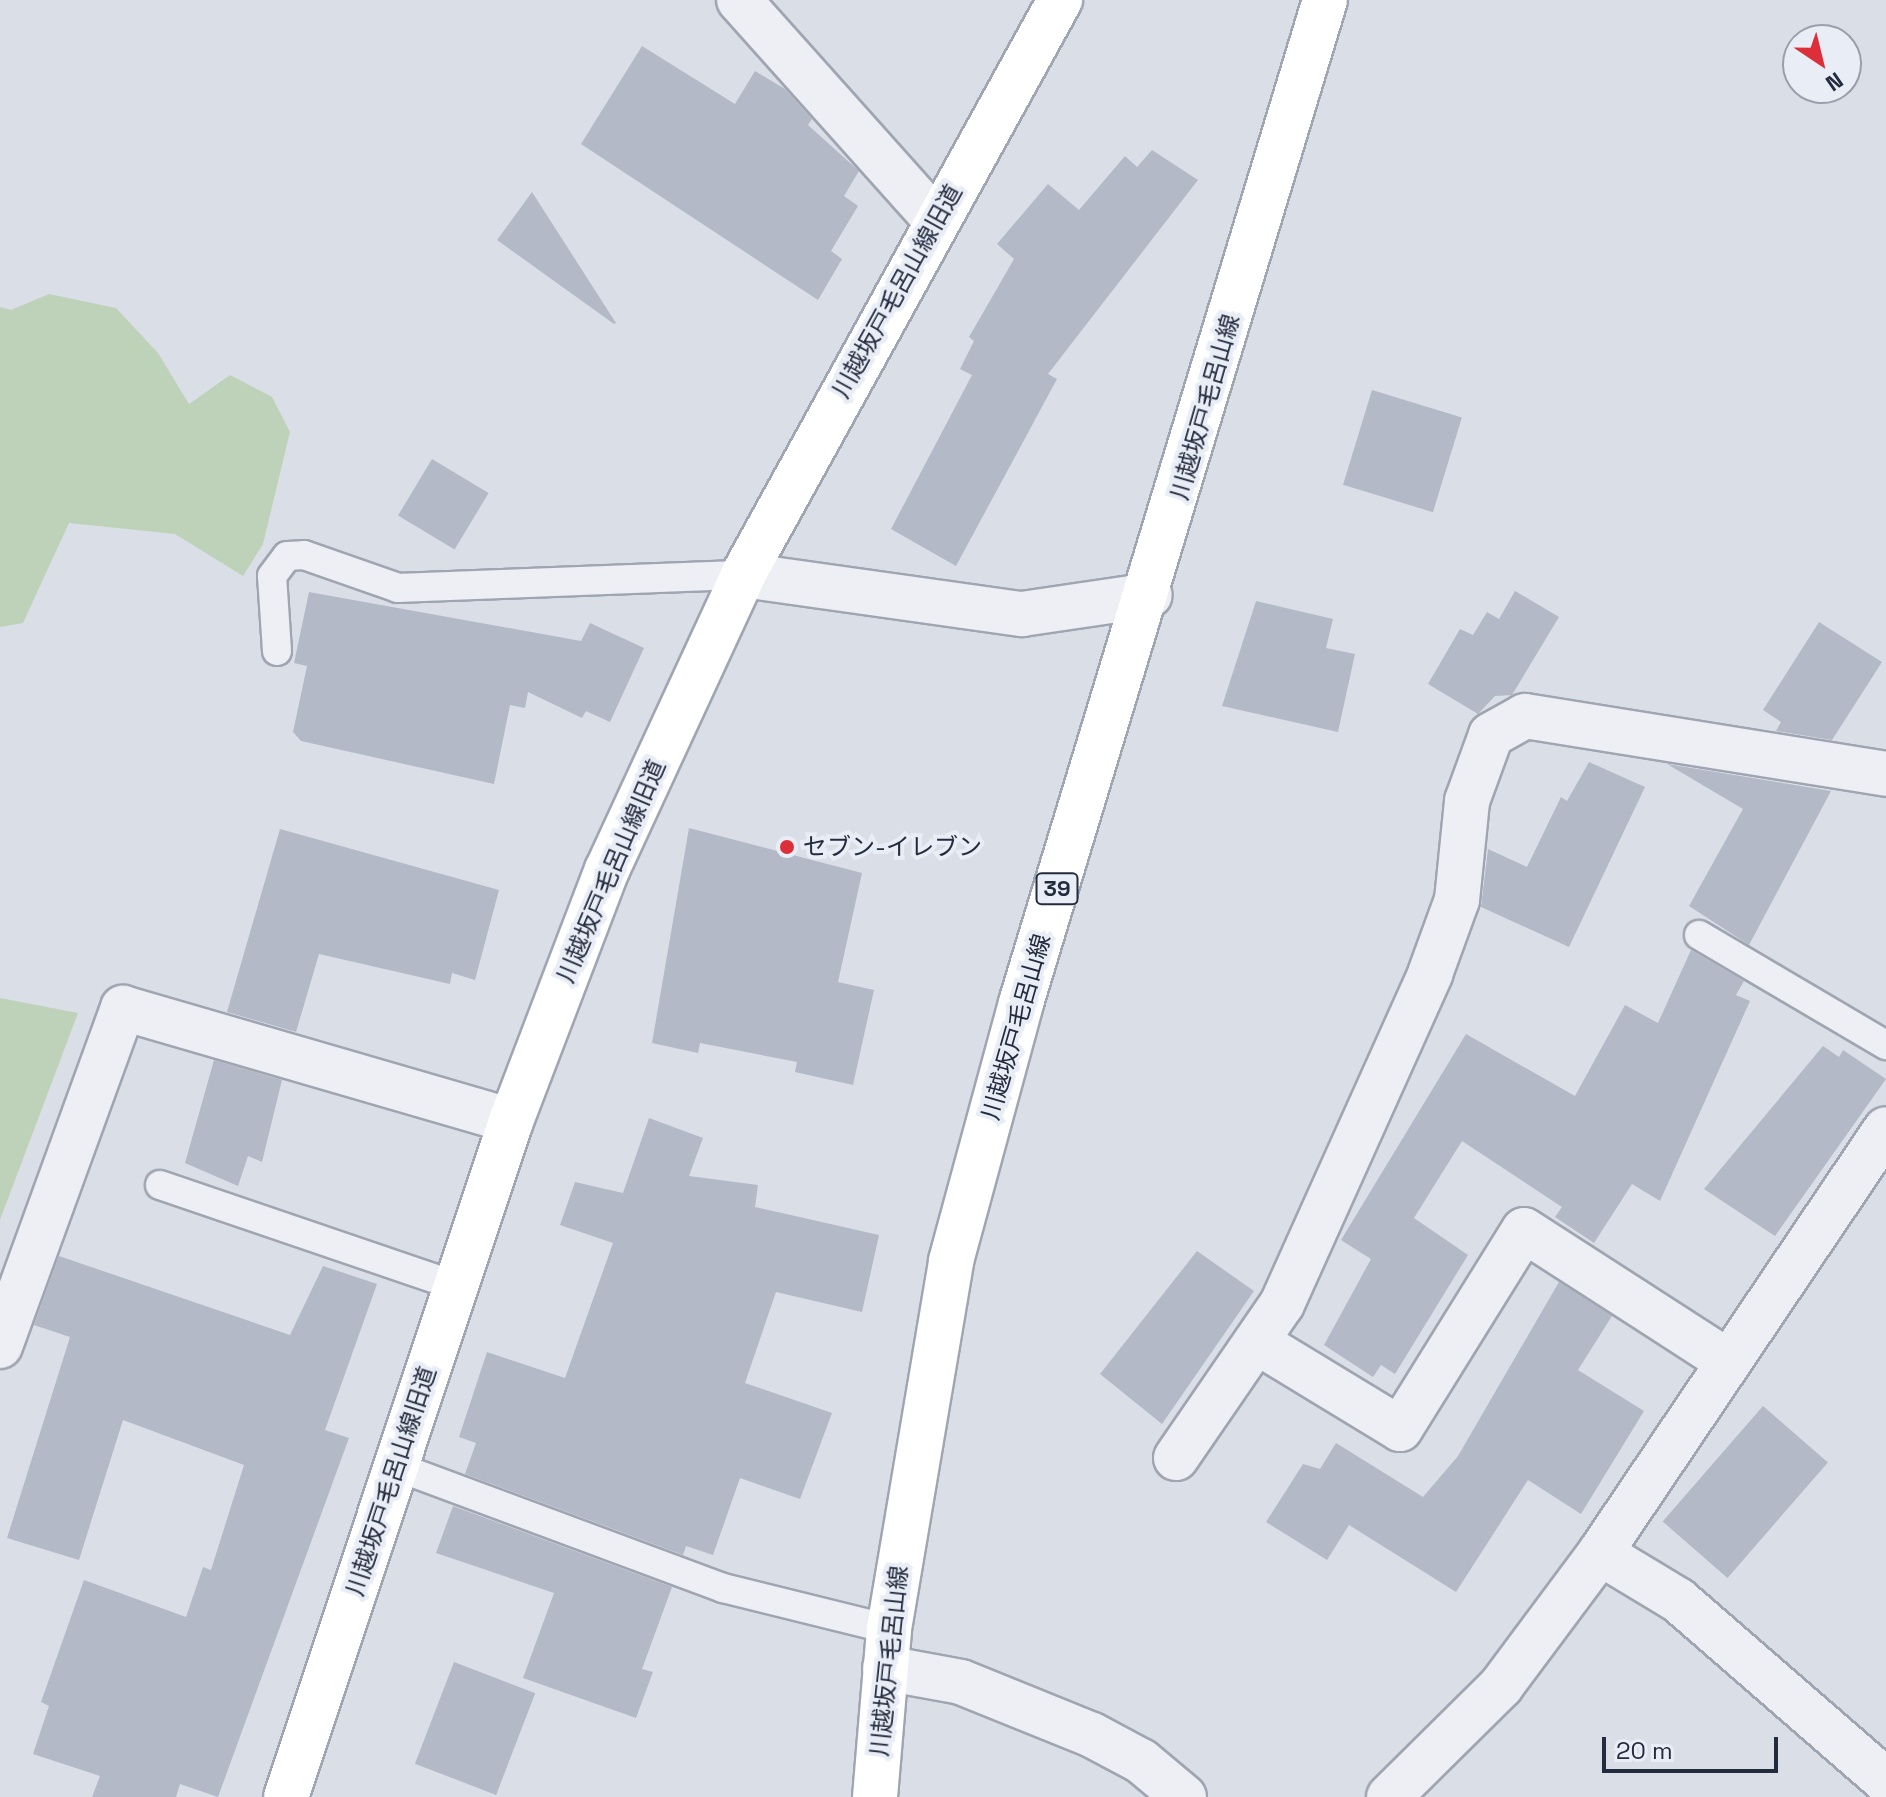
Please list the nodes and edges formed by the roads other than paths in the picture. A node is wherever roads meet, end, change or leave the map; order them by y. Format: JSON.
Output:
{"nodes":[{"id":1,"x":739,"y":0,"type":"edge"},
{"id":2,"x":1060,"y":0,"type":"edge"},
{"id":3,"x":1325,"y":0,"type":"edge"},
{"id":4,"x":935,"y":219,"type":"junction"},
{"id":5,"x":743,"y":575,"type":"junction"},
{"id":6,"x":1150,"y":595,"type":"junction"},
{"id":7,"x":277,"y":651,"type":"dead end"},
{"id":8,"x":1886,"y":774,"type":"edge"},
{"id":9,"x":1699,"y":935,"type":"dead end"},
{"id":10,"x":1886,"y":1045,"type":"edge"},
{"id":11,"x":511,"y":1121,"type":"junction"},
{"id":12,"x":1886,"y":1129,"type":"edge"},
{"id":13,"x":160,"y":1185,"type":"dead end"},
{"id":14,"x":456,"y":1286,"type":"junction"},
{"id":15,"x":1257,"y":1342,"type":"junction"},
{"id":16,"x":0,"y":1346,"type":"edge"},
{"id":17,"x":1724,"y":1359,"type":"junction"},
{"id":18,"x":1176,"y":1458,"type":"dead end"},
{"id":19,"x":395,"y":1466,"type":"junction"},
{"id":20,"x":1600,"y":1553,"type":"junction"},
{"id":21,"x":887,"y":1648,"type":"junction"},
{"id":22,"x":1886,"y":1781,"type":"edge"},
{"id":23,"x":286,"y":1797,"type":"edge"},
{"id":24,"x":875,"y":1797,"type":"edge"},
{"id":25,"x":1184,"y":1797,"type":"edge"},
{"id":26,"x":1389,"y":1797,"type":"edge"}],
"edges":[{"from":1,"to":4,"type":"street"},
{"from":2,"to":4,"type":"street","name":"川越坂戸毛呂山線旧道"},
{"from":3,"to":6,"type":"street","name":"川越坂戸毛呂山線","number":"39"},
{"from":4,"to":5,"type":"street","name":"川越坂戸毛呂山線旧道"},
{"from":5,"to":6,"type":"street"},
{"from":5,"to":7,"type":"lane"},
{"from":5,"to":11,"type":"street","name":"川越坂戸毛呂山線旧道"},
{"from":6,"to":21,"type":"street","name":"川越坂戸毛呂山線","number":"39"},
{"from":8,"to":15,"type":"street"},
{"from":9,"to":10,"type":"lane"},
{"from":11,"to":14,"type":"street","name":"川越坂戸毛呂山線旧道"},
{"from":11,"to":16,"type":"street"},
{"from":12,"to":17,"type":"street"},
{"from":13,"to":14,"type":"lane"},
{"from":14,"to":19,"type":"street","name":"川越坂戸毛呂山線旧道"},
{"from":15,"to":17,"type":"street"},
{"from":15,"to":18,"type":"street"},
{"from":17,"to":20,"type":"street"},
{"from":19,"to":21,"type":"lane"},
{"from":19,"to":23,"type":"street","name":"川越坂戸毛呂山線旧道"},
{"from":20,"to":22,"type":"street"},
{"from":20,"to":26,"type":"street"},
{"from":21,"to":24,"type":"street","name":"川越坂戸毛呂山線","number":"39"},
{"from":21,"to":25,"type":"street"}]}
